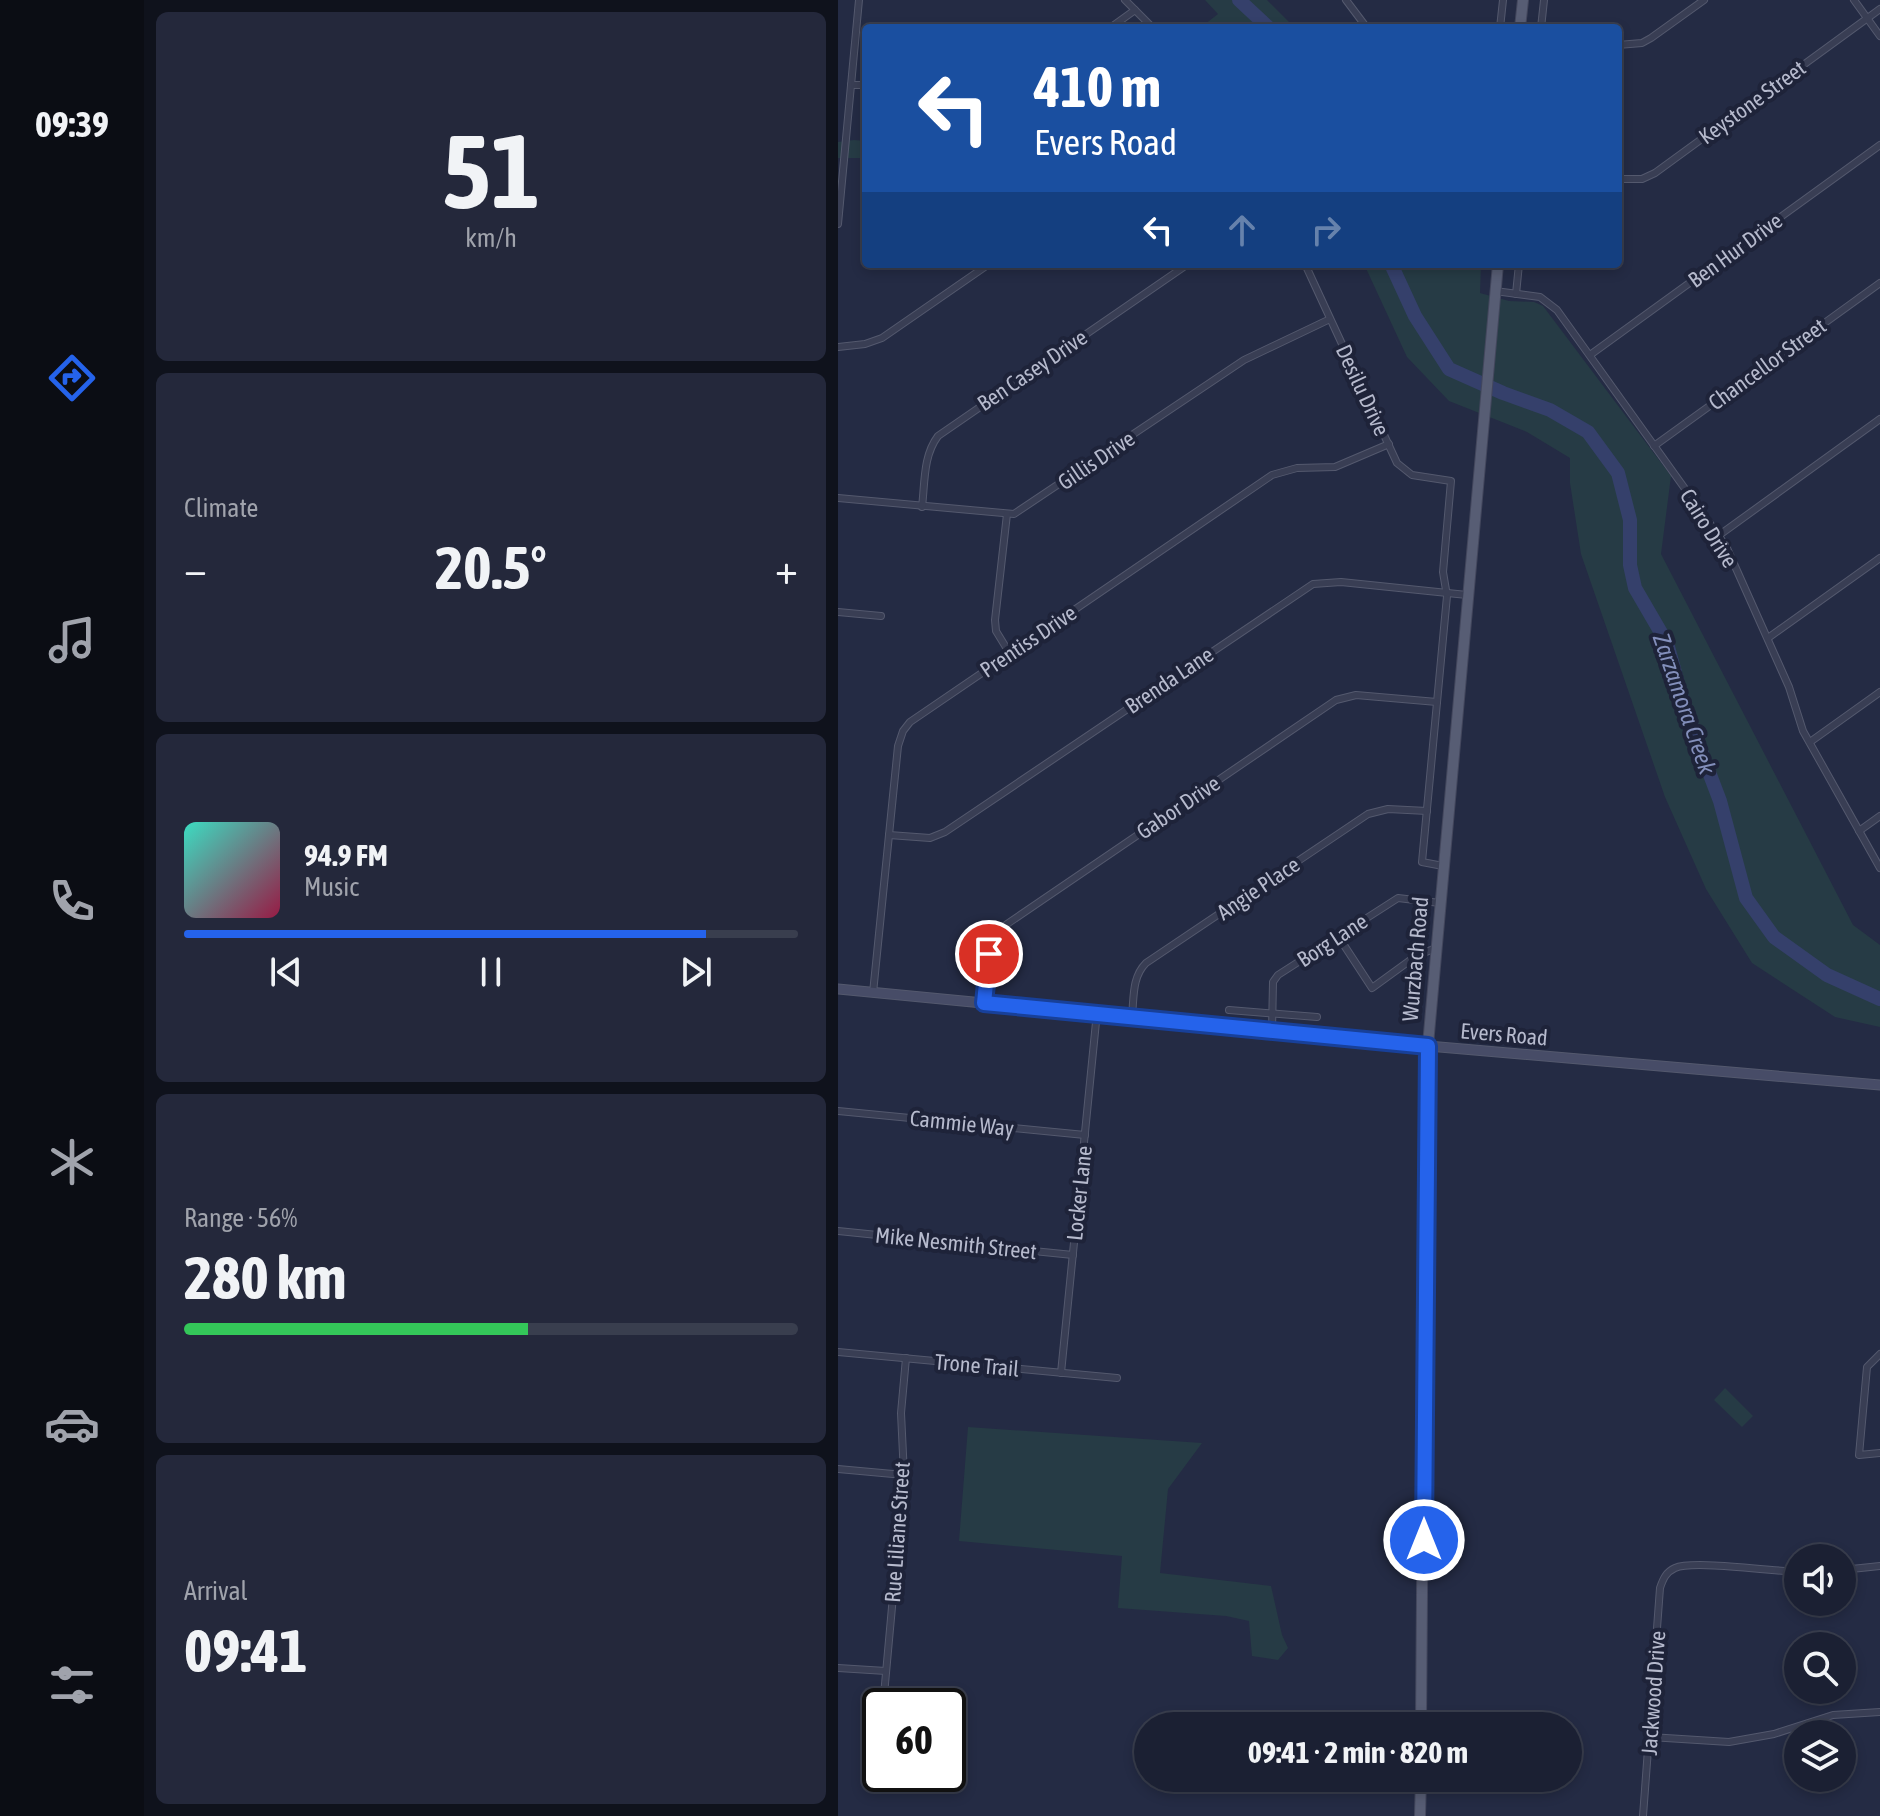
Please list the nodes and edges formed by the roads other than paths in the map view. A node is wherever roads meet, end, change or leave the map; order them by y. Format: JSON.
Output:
{"nodes":[{"id":1,"x":859,"y":0,"type":"edge"},
{"id":2,"x":1125,"y":0,"type":"edge"},
{"id":3,"x":1346,"y":0,"type":"edge"},
{"id":4,"x":1503,"y":0,"type":"edge"},
{"id":5,"x":1523,"y":0,"type":"edge"},
{"id":6,"x":1544,"y":0,"type":"edge"},
{"id":7,"x":1704,"y":0,"type":"edge"},
{"id":8,"x":1854,"y":0,"type":"edge"},
{"id":9,"x":1880,"y":9,"type":"edge"},
{"id":10,"x":1135,"y":10,"type":"junction"},
{"id":11,"x":1867,"y":18,"type":"junction"},
{"id":12,"x":1116,"y":24,"type":"edge"},
{"id":13,"x":1149,"y":24,"type":"edge"},
{"id":14,"x":1364,"y":24,"type":"edge"},
{"id":15,"x":1500,"y":24,"type":"edge"},
{"id":16,"x":1520,"y":24,"type":"edge"},
{"id":17,"x":1541,"y":24,"type":"edge"},
{"id":18,"x":1880,"y":36,"type":"edge"},
{"id":19,"x":1622,"y":45,"type":"edge"},
{"id":20,"x":851,"y":85,"type":"junction"},
{"id":21,"x":862,"y":85,"type":"edge"},
{"id":22,"x":1880,"y":145,"type":"edge"},
{"id":23,"x":1622,"y":179,"type":"edge"},
{"id":24,"x":838,"y":224,"type":"edge"},
{"id":25,"x":981,"y":268,"type":"edge"},
{"id":26,"x":1182,"y":268,"type":"edge"},
{"id":27,"x":1307,"y":268,"type":"edge"},
{"id":28,"x":1498,"y":268,"type":"edge"},
{"id":29,"x":1519,"y":268,"type":"edge"},
{"id":30,"x":1880,"y":283,"type":"edge"},
{"id":31,"x":1495,"y":291,"type":"junction"},
{"id":32,"x":1516,"y":294,"type":"junction"},
{"id":33,"x":1330,"y":319,"type":"junction"},
{"id":34,"x":838,"y":347,"type":"edge"},
{"id":35,"x":1590,"y":355,"type":"junction"},
{"id":36,"x":1880,"y":419,"type":"edge"},
{"id":37,"x":1389,"y":444,"type":"junction"},
{"id":38,"x":1654,"y":446,"type":"junction"},
{"id":39,"x":1451,"y":481,"type":"joint"},
{"id":40,"x":838,"y":498,"type":"edge"},
{"id":41,"x":922,"y":507,"type":"junction"},
{"id":42,"x":1007,"y":514,"type":"junction"},
{"id":43,"x":1718,"y":536,"type":"junction"},
{"id":44,"x":1880,"y":558,"type":"edge"},
{"id":45,"x":1446,"y":593,"type":"junction"},
{"id":46,"x":1467,"y":595,"type":"junction"},
{"id":47,"x":838,"y":612,"type":"edge"},
{"id":48,"x":881,"y":616,"type":"dead end"},
{"id":49,"x":1768,"y":638,"type":"junction"},
{"id":50,"x":1010,"y":654,"type":"junction"},
{"id":51,"x":1880,"y":692,"type":"edge"},
{"id":52,"x":1437,"y":702,"type":"junction"},
{"id":53,"x":1810,"y":742,"type":"junction"},
{"id":54,"x":1427,"y":811,"type":"junction"},
{"id":55,"x":1880,"y":816,"type":"edge"},
{"id":56,"x":1859,"y":831,"type":"junction"},
{"id":57,"x":889,"y":835,"type":"junction"},
{"id":58,"x":1443,"y":866,"type":"junction"},
{"id":59,"x":1880,"y":868,"type":"edge"},
{"id":60,"x":1440,"y":903,"type":"junction"},
{"id":61,"x":1338,"y":936,"type":"junction"},
{"id":62,"x":1436,"y":948,"type":"junction"},
{"id":63,"x":838,"y":989,"type":"edge"},
{"id":64,"x":873,"y":993,"type":"junction"},
{"id":65,"x":984,"y":1003,"type":"junction"},
{"id":66,"x":1229,"y":1010,"type":"dead end"},
{"id":67,"x":1097,"y":1012,"type":"junction"},
{"id":68,"x":1273,"y":1013,"type":"junction"},
{"id":69,"x":1132,"y":1016,"type":"junction"},
{"id":70,"x":1317,"y":1017,"type":"dead end"},
{"id":71,"x":1272,"y":1030,"type":"junction"},
{"id":72,"x":1428,"y":1046,"type":"junction"},
{"id":73,"x":1880,"y":1085,"type":"edge"},
{"id":74,"x":838,"y":1111,"type":"edge"},
{"id":75,"x":1085,"y":1135,"type":"junction"},
{"id":76,"x":838,"y":1231,"type":"edge"},
{"id":77,"x":1073,"y":1255,"type":"junction"},
{"id":78,"x":838,"y":1352,"type":"edge"},
{"id":79,"x":1880,"y":1354,"type":"edge"},
{"id":80,"x":906,"y":1358,"type":"junction"},
{"id":81,"x":1061,"y":1373,"type":"junction"},
{"id":82,"x":1117,"y":1378,"type":"dead end"},
{"id":83,"x":1880,"y":1453,"type":"edge"},
{"id":84,"x":838,"y":1469,"type":"edge"},
{"id":85,"x":904,"y":1475,"type":"junction"},
{"id":86,"x":1880,"y":1566,"type":"edge"},
{"id":87,"x":1856,"y":1569,"type":"edge"},
{"id":88,"x":1784,"y":1571,"type":"edge"},
{"id":89,"x":838,"y":1668,"type":"edge"},
{"id":90,"x":886,"y":1671,"type":"junction"},
{"id":91,"x":885,"y":1688,"type":"edge"},
{"id":92,"x":1421,"y":1712,"type":"edge"},
{"id":93,"x":1880,"y":1712,"type":"edge"},
{"id":94,"x":1650,"y":1737,"type":"junction"},
{"id":95,"x":1421,"y":1792,"type":"edge"},
{"id":96,"x":1420,"y":1816,"type":"edge"},
{"id":97,"x":1643,"y":1816,"type":"edge"}],
"edges":[{"from":1,"to":20,"type":"street"},
{"from":2,"to":10,"type":"street"},
{"from":3,"to":14,"type":"street"},
{"from":4,"to":15,"type":"street"},
{"from":5,"to":16,"type":"main road"},
{"from":6,"to":17,"type":"street"},
{"from":7,"to":19,"type":"street"},
{"from":8,"to":11,"type":"street"},
{"from":9,"to":11,"type":"street","name":"Keystone Street"},
{"from":10,"to":12,"type":"street"},
{"from":10,"to":13,"type":"street"},
{"from":11,"to":18,"type":"street"},
{"from":11,"to":23,"type":"street","name":"Keystone Street"},
{"from":20,"to":21,"type":"street"},
{"from":20,"to":24,"type":"street"},
{"from":22,"to":35,"type":"street","name":"Ben Hur Drive"},
{"from":25,"to":34,"type":"street"},
{"from":26,"to":41,"type":"street","name":"Ben Casey Drive"},
{"from":27,"to":33,"type":"street","name":"Desilu Drive"},
{"from":28,"to":31,"type":"main road","name":"Wurzbach Road"},
{"from":29,"to":32,"type":"street"},
{"from":30,"to":38,"type":"street","name":"Chancellor Street"},
{"from":31,"to":32,"type":"street","name":"Cairo Drive"},
{"from":31,"to":46,"type":"main road","name":"Wurzbach Road"},
{"from":32,"to":35,"type":"street","name":"Cairo Drive"},
{"from":33,"to":37,"type":"street","name":"Desilu Drive"},
{"from":33,"to":42,"type":"street","name":"Gillis Drive"},
{"from":35,"to":38,"type":"street","name":"Cairo Drive"},
{"from":36,"to":43,"type":"street"},
{"from":37,"to":39,"type":"street","name":"Desilu Drive"},
{"from":37,"to":50,"type":"street","name":"Prentiss Drive"},
{"from":38,"to":43,"type":"street","name":"Cairo Drive"},
{"from":39,"to":45,"type":"street","name":"Wurzbach Road"},
{"from":40,"to":41,"type":"street"},
{"from":41,"to":42,"type":"street"},
{"from":42,"to":50,"type":"street"},
{"from":43,"to":49,"type":"street","name":"Cairo Drive"},
{"from":44,"to":49,"type":"street"},
{"from":45,"to":46,"type":"street","name":"Brenda Lane"},
{"from":45,"to":52,"type":"street","name":"Wurzbach Road"},
{"from":45,"to":57,"type":"street","name":"Brenda Lane"},
{"from":46,"to":58,"type":"main road","name":"Wurzbach Road"},
{"from":47,"to":48,"type":"street"},
{"from":49,"to":53,"type":"street","name":"Cairo Drive"},
{"from":50,"to":57,"type":"street","name":"Prentiss Drive"},
{"from":51,"to":53,"type":"street"},
{"from":52,"to":54,"type":"street","name":"Wurzbach Road"},
{"from":52,"to":65,"type":"street","name":"Gabor Drive"},
{"from":53,"to":56,"type":"street","name":"Cairo Drive"},
{"from":54,"to":58,"type":"street","name":"Wurzbach Road"},
{"from":54,"to":69,"type":"street","name":"Angie Place"},
{"from":55,"to":56,"type":"street"},
{"from":56,"to":59,"type":"street","name":"Cairo Drive"},
{"from":57,"to":64,"type":"street","name":"Prentiss Drive"},
{"from":58,"to":60,"type":"main road","name":"Wurzbach Road"},
{"from":60,"to":61,"type":"street","name":"Borg Lane"},
{"from":60,"to":62,"type":"main road","name":"Wurzbach Road"},
{"from":61,"to":62,"type":"street"},
{"from":61,"to":68,"type":"street","name":"Borg Lane"},
{"from":62,"to":72,"type":"main road","name":"Wurzbach Road"},
{"from":63,"to":64,"type":"main road","name":"Evers Road"},
{"from":64,"to":65,"type":"main road","name":"Evers Road"},
{"from":65,"to":67,"type":"main road","name":"Evers Road"},
{"from":66,"to":68,"type":"street"},
{"from":67,"to":69,"type":"main road","name":"Evers Road"},
{"from":67,"to":75,"type":"street","name":"Locker Lane"},
{"from":68,"to":70,"type":"street"},
{"from":68,"to":71,"type":"street","name":"Borg Lane"},
{"from":69,"to":71,"type":"main road","name":"Evers Road"},
{"from":71,"to":72,"type":"main road","name":"Evers Road"},
{"from":72,"to":73,"type":"main road","name":"Evers Road"},
{"from":72,"to":92,"type":"main road","name":"Wurzbach Road"},
{"from":74,"to":75,"type":"street","name":"Cammie Way"},
{"from":75,"to":77,"type":"street","name":"Locker Lane"},
{"from":76,"to":77,"type":"street","name":"Mike Nesmith Street"},
{"from":77,"to":81,"type":"street","name":"Locker Lane"},
{"from":78,"to":80,"type":"street","name":"Trone Trail"},
{"from":79,"to":83,"type":"street"},
{"from":80,"to":81,"type":"street","name":"Trone Trail"},
{"from":80,"to":85,"type":"street","name":"Rue Liliane Street"},
{"from":81,"to":82,"type":"street","name":"Trone Trail"},
{"from":84,"to":85,"type":"street"},
{"from":85,"to":90,"type":"street","name":"Rue Liliane Street"},
{"from":86,"to":87,"type":"street"},
{"from":88,"to":94,"type":"street","name":"Jackwood Drive"},
{"from":89,"to":90,"type":"street"},
{"from":90,"to":91,"type":"street","name":"Rue Liliane Street"},
{"from":93,"to":94,"type":"street"},
{"from":94,"to":97,"type":"street","name":"Jackwood Drive"},
{"from":95,"to":96,"type":"main road"}]}
